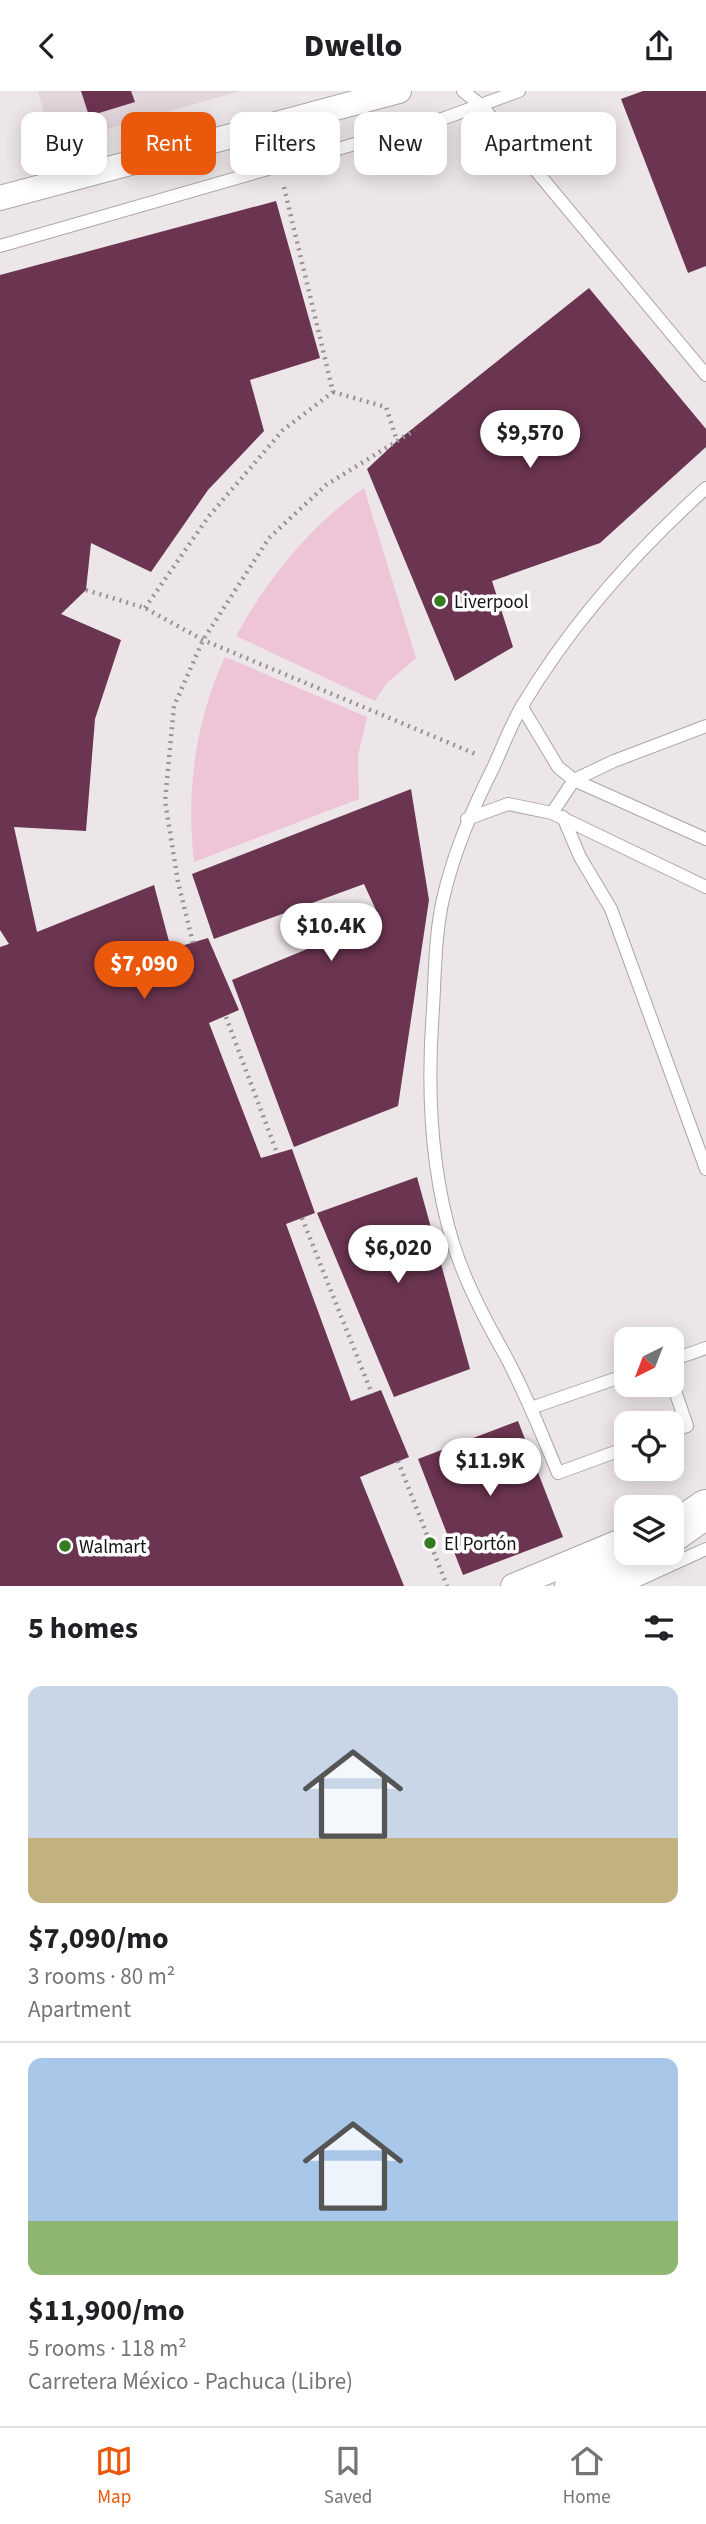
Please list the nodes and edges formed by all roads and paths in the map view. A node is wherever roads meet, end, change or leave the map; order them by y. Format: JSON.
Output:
{"nodes":[{"id":1,"x":400,"y":91,"type":"edge"},
{"id":2,"x":463,"y":91,"type":"edge"},
{"id":3,"x":519,"y":91,"type":"edge"},
{"id":4,"x":482,"y":106,"type":"junction"},
{"id":5,"x":340,"y":147,"type":"edge"},
{"id":6,"x":245,"y":175,"type":"edge"},
{"id":7,"x":281,"y":175,"type":"edge"},
{"id":8,"x":0,"y":198,"type":"edge"},
{"id":9,"x":0,"y":246,"type":"edge"},
{"id":10,"x":706,"y":375,"type":"edge"},
{"id":11,"x":333,"y":391,"type":"junction"},
{"id":12,"x":415,"y":430,"type":"dead end"},
{"id":13,"x":397,"y":441,"type":"junction"},
{"id":14,"x":706,"y":488,"type":"edge"},
{"id":15,"x":86,"y":590,"type":"dead end"},
{"id":16,"x":145,"y":608,"type":"junction"},
{"id":17,"x":203,"y":640,"type":"junction"},
{"id":18,"x":522,"y":707,"type":"junction"},
{"id":19,"x":706,"y":726,"type":"edge"},
{"id":20,"x":495,"y":763,"type":"junction"},
{"id":21,"x":574,"y":780,"type":"junction"},
{"id":22,"x":557,"y":815,"type":"junction"},
{"id":23,"x":467,"y":819,"type":"junction"},
{"id":24,"x":706,"y":839,"type":"edge"},
{"id":25,"x":706,"y":887,"type":"edge"},
{"id":26,"x":193,"y":943,"type":"dead end"},
{"id":27,"x":226,"y":1017,"type":"dead end"},
{"id":28,"x":277,"y":1153,"type":"dead end"},
{"id":29,"x":706,"y":1169,"type":"edge"},
{"id":30,"x":302,"y":1218,"type":"dead end"},
{"id":31,"x":706,"y":1348,"type":"edge"},
{"id":32,"x":684,"y":1356,"type":"edge"},
{"id":33,"x":614,"y":1379,"type":"edge"},
{"id":34,"x":372,"y":1394,"type":"dead end"},
{"id":35,"x":531,"y":1408,"type":"junction"},
{"id":36,"x":614,"y":1452,"type":"edge"},
{"id":37,"x":398,"y":1461,"type":"dead end"},
{"id":38,"x":706,"y":1507,"type":"edge"},
{"id":39,"x":684,"y":1515,"type":"edge"},
{"id":40,"x":684,"y":1524,"type":"edge"},
{"id":41,"x":706,"y":1528,"type":"edge"},
{"id":42,"x":684,"y":1538,"type":"edge"},
{"id":43,"x":706,"y":1549,"type":"edge"},
{"id":44,"x":684,"y":1552,"type":"edge"},
{"id":45,"x":614,"y":1563,"type":"edge"},
{"id":46,"x":620,"y":1565,"type":"edge"},
{"id":47,"x":447,"y":1586,"type":"edge"},
{"id":48,"x":513,"y":1586,"type":"edge"},
{"id":49,"x":574,"y":1586,"type":"edge"}],
"edges":[{"from":1,"to":8,"type":"street"},
{"from":2,"to":4,"type":"lane"},
{"from":3,"to":4,"type":"lane"},
{"from":4,"to":5,"type":"lane"},
{"from":4,"to":10,"type":"lane"},
{"from":6,"to":9,"type":"lane"},
{"from":7,"to":11,"type":"path"},
{"from":11,"to":13,"type":"path"},
{"from":11,"to":16,"type":"path"},
{"from":12,"to":13,"type":"path"},
{"from":13,"to":17,"type":"path"},
{"from":14,"to":18,"type":"lane"},
{"from":15,"to":16,"type":"path"},
{"from":16,"to":17,"type":"path"},
{"from":17,"to":20,"type":"path"},
{"from":17,"to":26,"type":"path"},
{"from":18,"to":20,"type":"lane"},
{"from":18,"to":21,"type":"lane"},
{"from":19,"to":21,"type":"lane"},
{"from":20,"to":23,"type":"lane"},
{"from":21,"to":22,"type":"lane"},
{"from":21,"to":24,"type":"lane"},
{"from":22,"to":23,"type":"lane"},
{"from":22,"to":25,"type":"lane"},
{"from":22,"to":29,"type":"lane"},
{"from":23,"to":35,"type":"lane"},
{"from":27,"to":28,"type":"path"},
{"from":30,"to":34,"type":"path"},
{"from":31,"to":32,"type":"lane"},
{"from":33,"to":35,"type":"lane"},
{"from":35,"to":36,"type":"lane"},
{"from":37,"to":47,"type":"path"},
{"from":38,"to":39,"type":"street"},
{"from":38,"to":40,"type":"main road"},
{"from":41,"to":42,"type":"main road"},
{"from":43,"to":44,"type":"lane"},
{"from":45,"to":48,"type":"street"},
{"from":46,"to":49,"type":"main road"}]}
